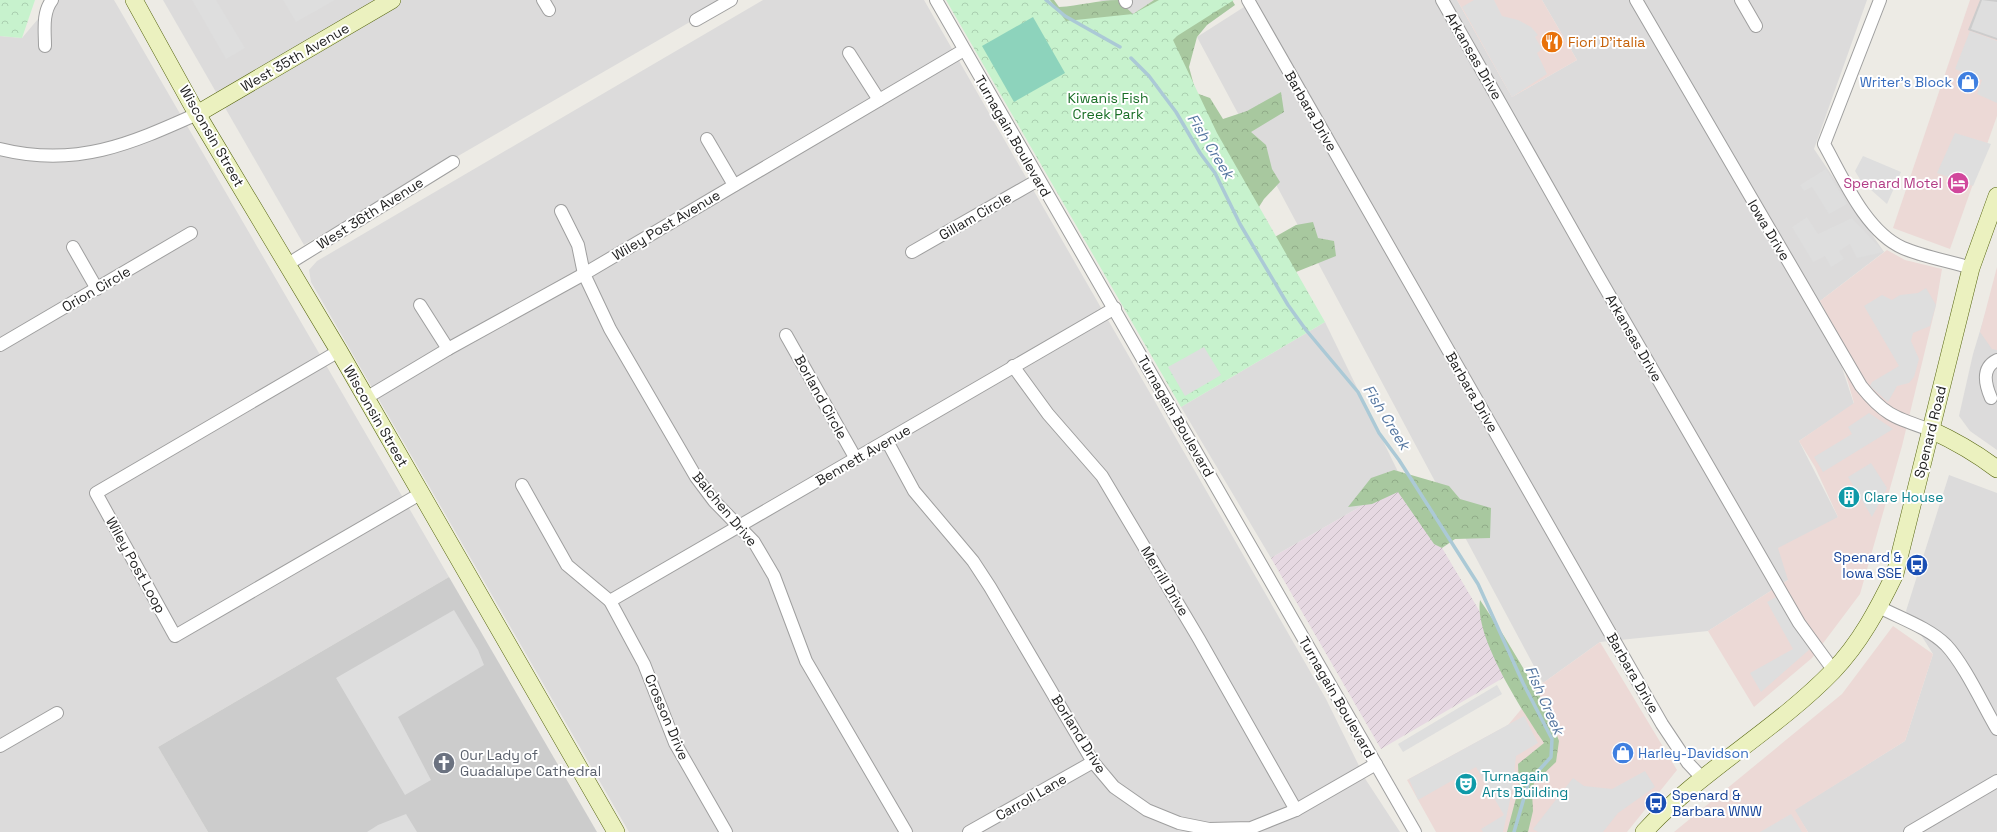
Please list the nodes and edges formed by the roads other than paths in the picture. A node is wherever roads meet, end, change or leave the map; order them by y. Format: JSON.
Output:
{"nodes":[{"id":1,"x":52,"y":0,"type":"edge"},
{"id":2,"x":134,"y":0,"type":"edge"},
{"id":3,"x":392,"y":0,"type":"edge"},
{"id":4,"x":731,"y":0,"type":"edge"},
{"id":5,"x":936,"y":0,"type":"edge"},
{"id":6,"x":1248,"y":0,"type":"edge"},
{"id":7,"x":1442,"y":0,"type":"edge"},
{"id":8,"x":1636,"y":0,"type":"edge"},
{"id":9,"x":1740,"y":0,"type":"edge"},
{"id":10,"x":1880,"y":0,"type":"edge"},
{"id":11,"x":696,"y":20,"type":"dead end"},
{"id":12,"x":1756,"y":26,"type":"dead end"},
{"id":13,"x":45,"y":46,"type":"dead end"},
{"id":14,"x":964,"y":50,"type":"junction"},
{"id":15,"x":849,"y":53,"type":"dead end"},
{"id":16,"x":879,"y":100,"type":"junction"},
{"id":17,"x":197,"y":114,"type":"junction"},
{"id":18,"x":707,"y":138,"type":"dead end"},
{"id":19,"x":0,"y":148,"type":"edge"},
{"id":20,"x":453,"y":162,"type":"dead end"},
{"id":21,"x":1038,"y":180,"type":"junction"},
{"id":22,"x":734,"y":185,"type":"junction"},
{"id":23,"x":1997,"y":196,"type":"edge"},
{"id":24,"x":561,"y":211,"type":"dead end"},
{"id":25,"x":191,"y":233,"type":"dead end"},
{"id":26,"x":73,"y":248,"type":"dead end"},
{"id":27,"x":912,"y":252,"type":"dead end"},
{"id":28,"x":288,"y":264,"type":"junction"},
{"id":29,"x":1971,"y":268,"type":"junction"},
{"id":30,"x":584,"y":274,"type":"junction"},
{"id":31,"x":97,"y":289,"type":"junction"},
{"id":32,"x":420,"y":305,"type":"dead end"},
{"id":33,"x":1115,"y":308,"type":"junction"},
{"id":34,"x":786,"y":335,"type":"dead end"},
{"id":35,"x":0,"y":345,"type":"edge"},
{"id":36,"x":448,"y":349,"type":"junction"},
{"id":37,"x":339,"y":351,"type":"junction"},
{"id":38,"x":1997,"y":360,"type":"edge"},
{"id":39,"x":1012,"y":366,"type":"junction"},
{"id":40,"x":366,"y":398,"type":"junction"},
{"id":41,"x":1991,"y":398,"type":"dead end"},
{"id":42,"x":1931,"y":430,"type":"junction"},
{"id":43,"x":887,"y":441,"type":"junction"},
{"id":44,"x":856,"y":459,"type":"junction"},
{"id":45,"x":1997,"y":469,"type":"edge"},
{"id":46,"x":522,"y":485,"type":"dead end"},
{"id":47,"x":420,"y":494,"type":"junction"},
{"id":48,"x":740,"y":526,"type":"junction"},
{"id":49,"x":610,"y":601,"type":"junction"},
{"id":50,"x":1879,"y":607,"type":"junction"},
{"id":51,"x":1834,"y":671,"type":"junction"},
{"id":52,"x":57,"y":713,"type":"dead end"},
{"id":53,"x":1997,"y":729,"type":"edge"},
{"id":54,"x":0,"y":746,"type":"edge"},
{"id":55,"x":1093,"y":762,"type":"junction"},
{"id":56,"x":1376,"y":764,"type":"junction"},
{"id":57,"x":1703,"y":779,"type":"junction"},
{"id":58,"x":1997,"y":781,"type":"edge"},
{"id":59,"x":1296,"y":810,"type":"junction"},
{"id":60,"x":1178,"y":827,"type":"edge"},
{"id":61,"x":616,"y":832,"type":"edge"},
{"id":62,"x":726,"y":832,"type":"edge"},
{"id":63,"x":906,"y":832,"type":"edge"},
{"id":64,"x":969,"y":832,"type":"edge"},
{"id":65,"x":1416,"y":832,"type":"edge"},
{"id":66,"x":1644,"y":832,"type":"edge"},
{"id":67,"x":1910,"y":832,"type":"edge"}],
"edges":[{"from":1,"to":13,"type":"street"},
{"from":2,"to":17,"type":"street","name":"Wisconsin Street"},
{"from":3,"to":17,"type":"street","name":"West 35th Avenue"},
{"from":4,"to":11,"type":"street"},
{"from":5,"to":14,"type":"street","name":"Turnagain Boulevard"},
{"from":6,"to":57,"type":"street","name":"Barbara Drive"},
{"from":7,"to":51,"type":"street","name":"Arkansas Drive"},
{"from":8,"to":42,"type":"street","name":"Iowa Drive"},
{"from":9,"to":12,"type":"street"},
{"from":10,"to":29,"type":"street"},
{"from":14,"to":16,"type":"street","name":"Wiley Post Avenue"},
{"from":14,"to":21,"type":"street","name":"Turnagain Boulevard"},
{"from":15,"to":16,"type":"street"},
{"from":16,"to":22,"type":"street","name":"Wiley Post Avenue"},
{"from":17,"to":19,"type":"street"},
{"from":17,"to":28,"type":"street","name":"Wisconsin Street"},
{"from":18,"to":22,"type":"street"},
{"from":20,"to":28,"type":"street","name":"West 36th Avenue"},
{"from":21,"to":27,"type":"street","name":"Gillam Circle"},
{"from":21,"to":33,"type":"street","name":"Turnagain Boulevard"},
{"from":22,"to":30,"type":"street","name":"Wiley Post Avenue"},
{"from":23,"to":29,"type":"street","name":"Spenard Road"},
{"from":24,"to":30,"type":"street","name":"Balchen Drive"},
{"from":25,"to":31,"type":"street","name":"Orion Circle"},
{"from":26,"to":31,"type":"street"},
{"from":28,"to":37,"type":"street","name":"Wisconsin Street"},
{"from":29,"to":42,"type":"street","name":"Spenard Road"},
{"from":30,"to":36,"type":"street","name":"Wiley Post Avenue"},
{"from":30,"to":48,"type":"street","name":"Balchen Drive"},
{"from":31,"to":35,"type":"street","name":"Orion Circle"},
{"from":32,"to":36,"type":"street"},
{"from":33,"to":39,"type":"street","name":"Bennett Avenue"},
{"from":33,"to":56,"type":"street","name":"Turnagain Boulevard"},
{"from":34,"to":44,"type":"street","name":"Borland Circle"},
{"from":36,"to":40,"type":"street","name":"Wiley Post Avenue"},
{"from":37,"to":40,"type":"street","name":"Wisconsin Street"},
{"from":37,"to":47,"type":"street","name":"Wiley Post Loop"},
{"from":38,"to":41,"type":"street"},
{"from":39,"to":43,"type":"street","name":"Bennett Avenue"},
{"from":39,"to":59,"type":"street","name":"Merrill Drive"},
{"from":40,"to":47,"type":"street","name":"Wisconsin Street"},
{"from":42,"to":45,"type":"street"},
{"from":42,"to":50,"type":"street","name":"Spenard Road"},
{"from":43,"to":44,"type":"street","name":"Bennett Avenue"},
{"from":43,"to":55,"type":"street","name":"Borland Drive"},
{"from":44,"to":48,"type":"street","name":"Bennett Avenue"},
{"from":46,"to":49,"type":"street"},
{"from":47,"to":61,"type":"street","name":"Wisconsin Street"},
{"from":48,"to":49,"type":"street","name":"Bennett Avenue"},
{"from":48,"to":63,"type":"street","name":"Balchen Drive"},
{"from":49,"to":62,"type":"street","name":"Crosson Drive"},
{"from":50,"to":51,"type":"street","name":"Spenard Road"},
{"from":50,"to":53,"type":"street"},
{"from":51,"to":57,"type":"street","name":"Spenard Road"},
{"from":52,"to":54,"type":"street"},
{"from":55,"to":60,"type":"street","name":"Borland Drive"},
{"from":55,"to":64,"type":"street","name":"Carroll Lane"},
{"from":56,"to":59,"type":"street","name":"Borland Drive"},
{"from":56,"to":65,"type":"street","name":"Turnagain Boulevard"},
{"from":57,"to":66,"type":"street","name":"Spenard Road"},
{"from":58,"to":67,"type":"street"},
{"from":59,"to":60,"type":"street","name":"Borland Drive"}]}
